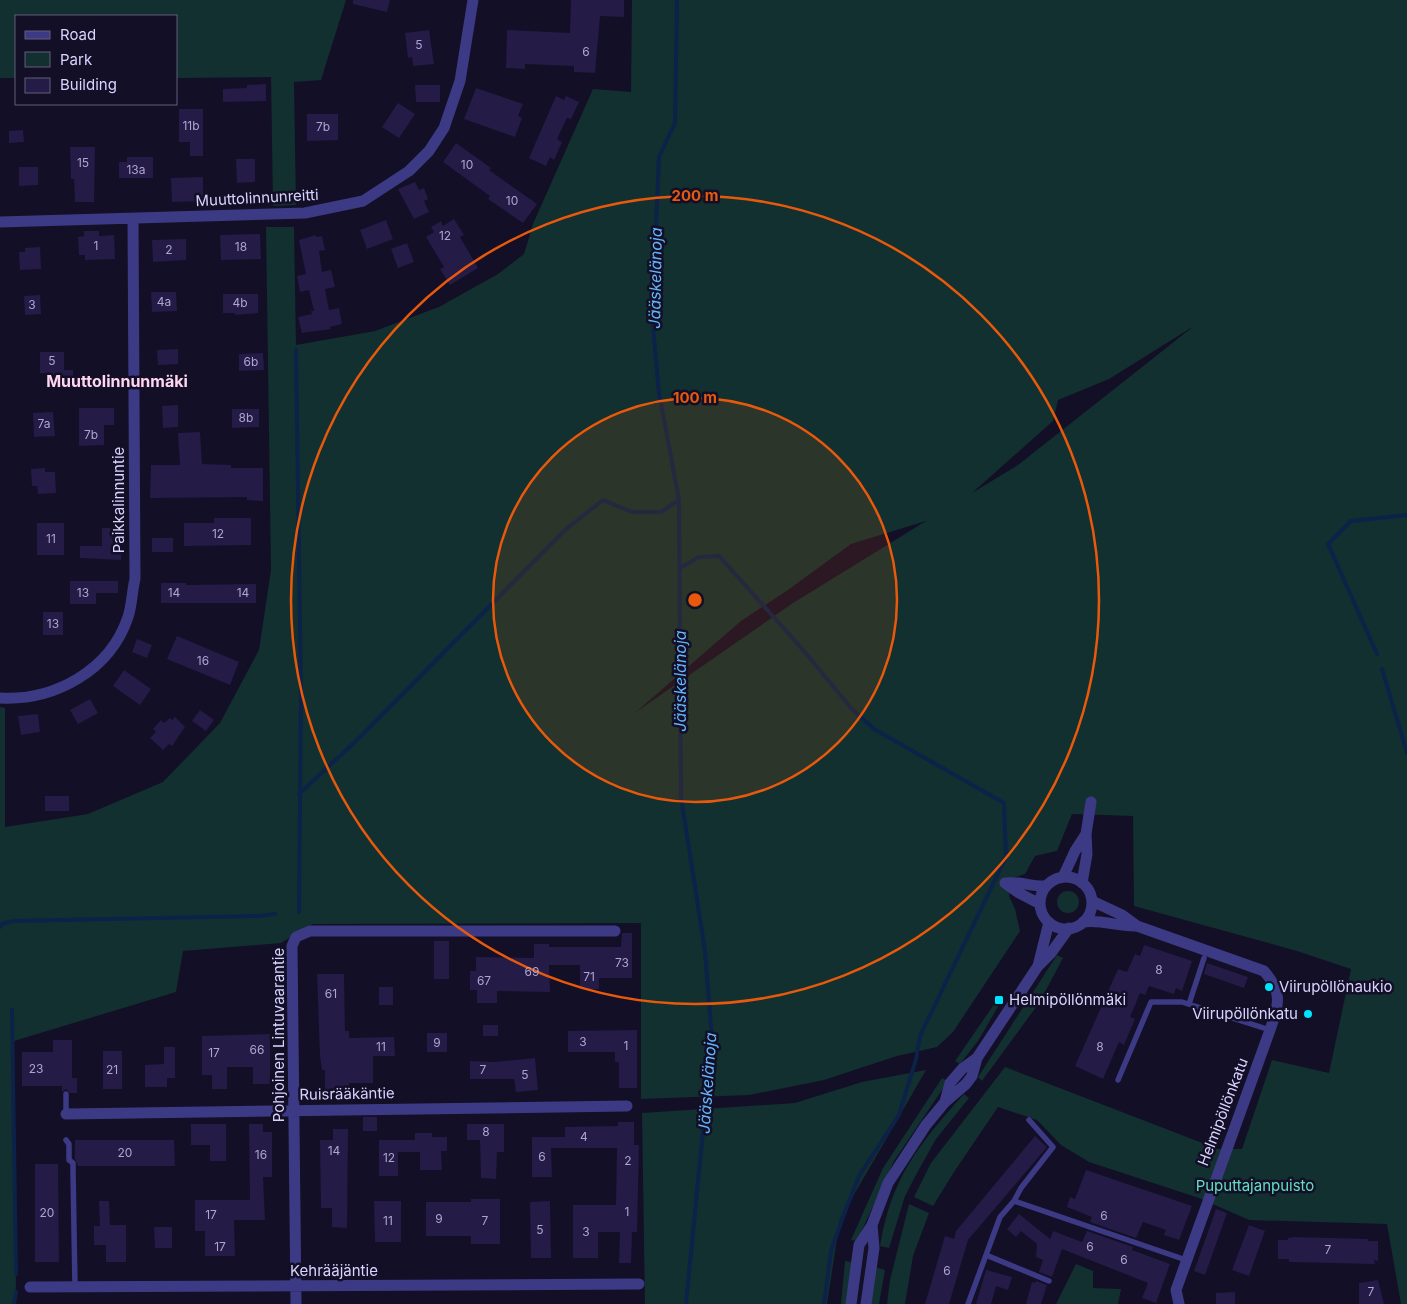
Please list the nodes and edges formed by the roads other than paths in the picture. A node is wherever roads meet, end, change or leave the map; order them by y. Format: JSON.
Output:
{"nodes":[{"id":1,"x":473,"y":0,"type":"edge"},
{"id":2,"x":133,"y":218,"type":"junction"},
{"id":3,"x":0,"y":222,"type":"edge"},
{"id":4,"x":0,"y":698,"type":"edge"},
{"id":5,"x":1091,"y":802,"type":"dead end"},
{"id":6,"x":1086,"y":834,"type":"junction"},
{"id":7,"x":1063,"y":877,"type":"junction"},
{"id":8,"x":1082,"y":882,"type":"junction"},
{"id":9,"x":1046,"y":886,"type":"junction"},
{"id":10,"x":1092,"y":902,"type":"junction"},
{"id":11,"x":1040,"y":904,"type":"junction"},
{"id":12,"x":1049,"y":922,"type":"junction"},
{"id":13,"x":1083,"y":922,"type":"junction"},
{"id":14,"x":1137,"y":926,"type":"junction"},
{"id":15,"x":1068,"y":928,"type":"junction"},
{"id":16,"x":615,"y":931,"type":"dead end"},
{"id":17,"x":1204,"y":958,"type":"dead end"},
{"id":18,"x":1038,"y":966,"type":"junction"},
{"id":19,"x":1189,"y":1004,"type":"junction"},
{"id":20,"x":1270,"y":1030,"type":"junction"},
{"id":21,"x":1118,"y":1080,"type":"dead end"},
{"id":22,"x":66,"y":1094,"type":"dead end"},
{"id":23,"x":628,"y":1106,"type":"dead end"},
{"id":24,"x":295,"y":1109,"type":"junction"},
{"id":25,"x":66,"y":1114,"type":"joint"},
{"id":26,"x":1028,"y":1120,"type":"dead end"},
{"id":27,"x":66,"y":1140,"type":"dead end"},
{"id":28,"x":1014,"y":1202,"type":"junction"},
{"id":29,"x":872,"y":1225,"type":"junction"},
{"id":30,"x":986,"y":1255,"type":"junction"},
{"id":31,"x":1186,"y":1260,"type":"junction"},
{"id":32,"x":1050,"y":1281,"type":"dead end"},
{"id":33,"x":639,"y":1284,"type":"dead end"},
{"id":34,"x":296,"y":1286,"type":"junction"},
{"id":35,"x":30,"y":1287,"type":"dead end"},
{"id":36,"x":75,"y":1287,"type":"junction"},
{"id":37,"x":296,"y":1304,"type":"edge"},
{"id":38,"x":851,"y":1304,"type":"edge"},
{"id":39,"x":866,"y":1304,"type":"edge"},
{"id":40,"x":968,"y":1304,"type":"edge"},
{"id":41,"x":1179,"y":1304,"type":"edge"}],
"edges":[{"from":1,"to":2,"type":"street","name":"Muuttolinnunreitti"},
{"from":2,"to":3,"type":"street","name":"Muuttolinnunreitti"},
{"from":2,"to":4,"type":"street","name":"Paikkalinnuntie"},
{"from":5,"to":6,"type":"street"},
{"from":6,"to":7,"type":"street"},
{"from":6,"to":8,"type":"street"},
{"from":7,"to":8,"type":"street"},
{"from":7,"to":9,"type":"street"},
{"from":8,"to":10,"type":"street"},
{"from":9,"to":11,"type":"street"},
{"from":9,"to":11,"type":"street"},
{"from":10,"to":13,"type":"street"},
{"from":10,"to":14,"type":"street"},
{"from":11,"to":12,"type":"street"},
{"from":12,"to":15,"type":"street"},
{"from":12,"to":18,"type":"street"},
{"from":13,"to":14,"type":"street"},
{"from":13,"to":15,"type":"street"},
{"from":14,"to":20,"type":"street","name":"Helmipöllönkatu"},
{"from":15,"to":18,"type":"street"},
{"from":16,"to":24,"type":"street","name":"Pohjoinen Lintuvaarantie"},
{"from":17,"to":19,"type":"lane"},
{"from":18,"to":29,"type":"street"},
{"from":19,"to":20,"type":"lane"},
{"from":19,"to":21,"type":"lane"},
{"from":20,"to":31,"type":"street","name":"Helmipöllönkatu"},
{"from":22,"to":25,"type":"lane"},
{"from":23,"to":24,"type":"street","name":"Ruisrääkäntie"},
{"from":24,"to":25,"type":"street","name":"Ruisrääkäntie"},
{"from":24,"to":34,"type":"street","name":"Pohjoinen Lintuvaarantie"},
{"from":26,"to":28,"type":"lane"},
{"from":27,"to":36,"type":"lane"},
{"from":28,"to":30,"type":"lane"},
{"from":28,"to":31,"type":"lane"},
{"from":29,"to":38,"type":"street"},
{"from":29,"to":39,"type":"street"},
{"from":30,"to":32,"type":"lane"},
{"from":30,"to":40,"type":"lane"},
{"from":31,"to":41,"type":"street","name":"Helmipöllönkatu"},
{"from":33,"to":34,"type":"street","name":"Kehrääjäntie"},
{"from":34,"to":36,"type":"street","name":"Kehrääjäntie"},
{"from":34,"to":37,"type":"street","name":"Pohjoinen Lintuvaarantie"},
{"from":35,"to":36,"type":"street","name":"Kehrääjäntie"}]}
